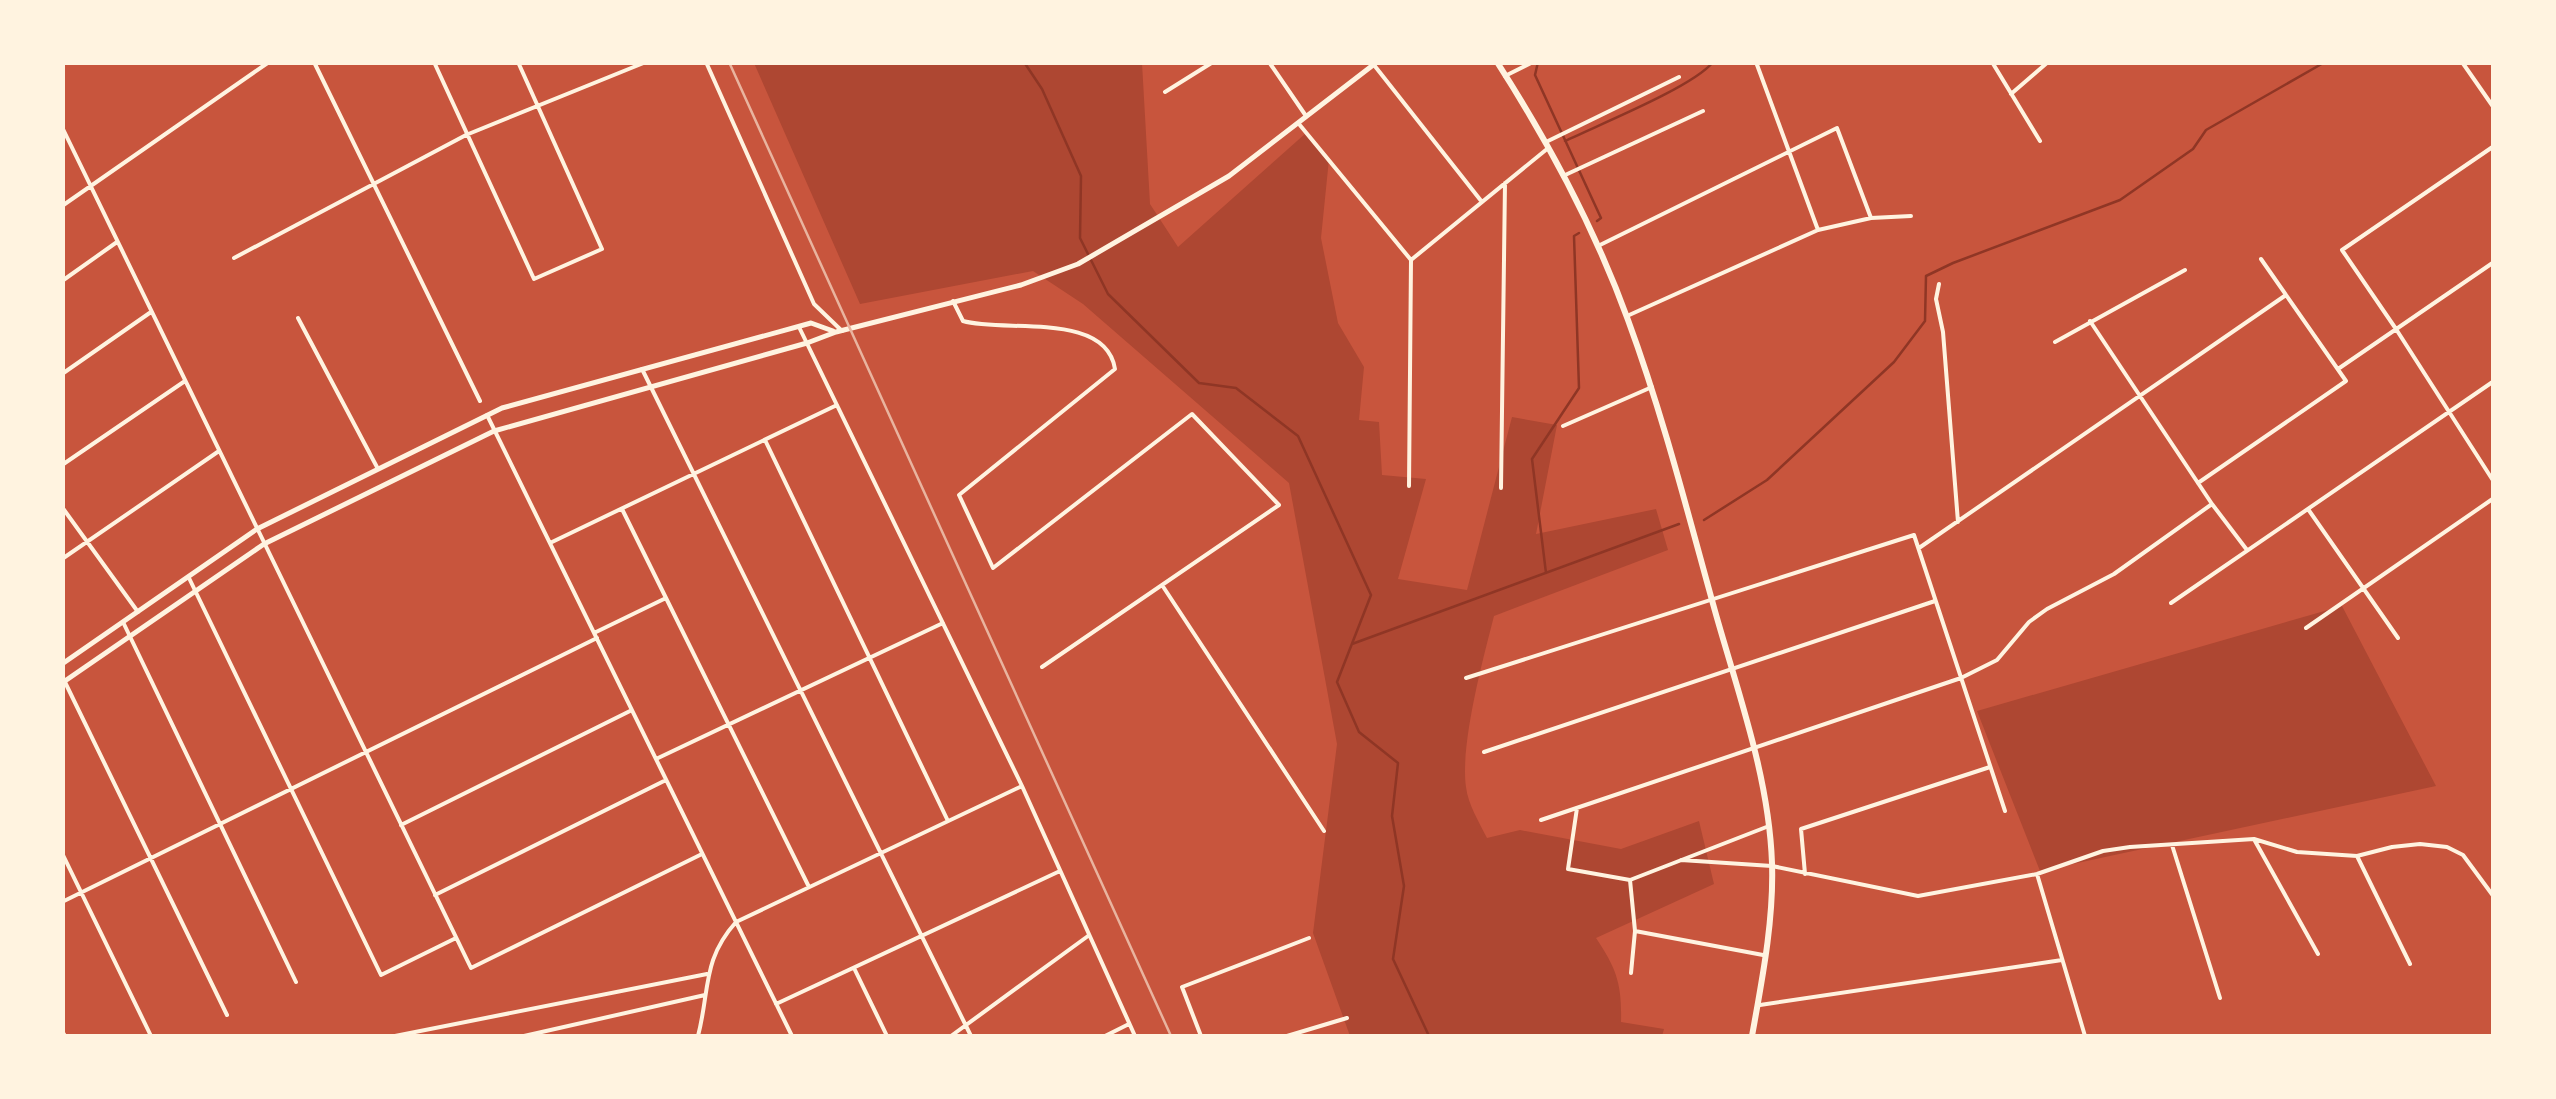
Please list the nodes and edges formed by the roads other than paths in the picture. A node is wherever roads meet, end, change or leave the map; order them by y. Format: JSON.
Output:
{"nodes":[{"id":1,"x":269,"y":62,"type":"edge"},
{"id":2,"x":314,"y":62,"type":"edge"},
{"id":3,"x":434,"y":62,"type":"edge"},
{"id":4,"x":518,"y":62,"type":"edge"},
{"id":5,"x":621,"y":62,"type":"edge"},
{"id":6,"x":646,"y":62,"type":"edge"},
{"id":7,"x":706,"y":62,"type":"edge"},
{"id":8,"x":1213,"y":62,"type":"edge"},
{"id":9,"x":1268,"y":62,"type":"edge"},
{"id":10,"x":1497,"y":62,"type":"edge"},
{"id":11,"x":1533,"y":62,"type":"edge"},
{"id":12,"x":1756,"y":62,"type":"edge"},
{"id":13,"x":1992,"y":62,"type":"edge"},
{"id":14,"x":2048,"y":62,"type":"edge"},
{"id":15,"x":2462,"y":62,"type":"edge"},
{"id":16,"x":1376,"y":64,"type":"edge"},
{"id":17,"x":626,"y":71,"type":"junction"},
{"id":18,"x":1506,"y":76,"type":"junction"},
{"id":19,"x":1680,"y":77,"type":"dead end"},
{"id":20,"x":1165,"y":92,"type":"dead end"},
{"id":21,"x":2011,"y":94,"type":"junction"},
{"id":22,"x":537,"y":106,"type":"junction"},
{"id":23,"x":2494,"y":108,"type":"edge"},
{"id":24,"x":1703,"y":111,"type":"dead end"},
{"id":25,"x":1307,"y":117,"type":"junction"},
{"id":26,"x":1299,"y":124,"type":"junction"},
{"id":27,"x":62,"y":127,"type":"edge"},
{"id":28,"x":466,"y":135,"type":"junction"},
{"id":29,"x":2040,"y":141,"type":"dead end"},
{"id":30,"x":1547,"y":144,"type":"junction"},
{"id":31,"x":2494,"y":146,"type":"edge"},
{"id":32,"x":1790,"y":153,"type":"junction"},
{"id":33,"x":1563,"y":176,"type":"junction"},
{"id":34,"x":373,"y":182,"type":"junction"},
{"id":35,"x":1505,"y":183,"type":"junction"},
{"id":36,"x":92,"y":186,"type":"junction"},
{"id":37,"x":1482,"y":202,"type":"junction"},
{"id":38,"x":62,"y":206,"type":"edge"},
{"id":39,"x":1911,"y":216,"type":"dead end"},
{"id":40,"x":1870,"y":218,"type":"junction"},
{"id":41,"x":1818,"y":230,"type":"junction"},
{"id":42,"x":118,"y":242,"type":"junction"},
{"id":43,"x":1598,"y":246,"type":"junction"},
{"id":44,"x":234,"y":258,"type":"dead end"},
{"id":45,"x":2261,"y":259,"type":"dead end"},
{"id":46,"x":1411,"y":260,"type":"junction"},
{"id":47,"x":2494,"y":262,"type":"edge"},
{"id":48,"x":2185,"y":270,"type":"dead end"},
{"id":49,"x":62,"y":281,"type":"edge"},
{"id":50,"x":1939,"y":284,"type":"dead end"},
{"id":51,"x":2286,"y":295,"type":"junction"},
{"id":52,"x":953,"y":300,"type":"junction"},
{"id":53,"x":151,"y":312,"type":"junction"},
{"id":54,"x":1626,"y":316,"type":"junction"},
{"id":55,"x":298,"y":318,"type":"dead end"},
{"id":56,"x":2090,"y":321,"type":"junction"},
{"id":57,"x":799,"y":326,"type":"junction"},
{"id":58,"x":2396,"y":329,"type":"junction"},
{"id":59,"x":839,"y":331,"type":"junction"},
{"id":60,"x":2054,"y":342,"type":"dead end"},
{"id":61,"x":807,"y":344,"type":"junction"},
{"id":62,"x":642,"y":369,"type":"junction"},
{"id":63,"x":2338,"y":369,"type":"junction"},
{"id":64,"x":62,"y":374,"type":"edge"},
{"id":65,"x":185,"y":380,"type":"junction"},
{"id":66,"x":2494,"y":381,"type":"edge"},
{"id":67,"x":650,"y":386,"type":"junction"},
{"id":68,"x":1652,"y":388,"type":"junction"},
{"id":69,"x":2142,"y":395,"type":"junction"},
{"id":70,"x":480,"y":401,"type":"dead end"},
{"id":71,"x":837,"y":406,"type":"junction"},
{"id":72,"x":2448,"y":412,"type":"junction"},
{"id":73,"x":487,"y":415,"type":"junction"},
{"id":74,"x":1563,"y":426,"type":"dead end"},
{"id":75,"x":494,"y":431,"type":"junction"},
{"id":76,"x":765,"y":440,"type":"junction"},
{"id":77,"x":219,"y":451,"type":"junction"},
{"id":78,"x":62,"y":465,"type":"edge"},
{"id":79,"x":378,"y":469,"type":"junction"},
{"id":80,"x":694,"y":474,"type":"junction"},
{"id":81,"x":2494,"y":482,"type":"edge"},
{"id":82,"x":2198,"y":483,"type":"junction"},
{"id":83,"x":1409,"y":486,"type":"dead end"},
{"id":84,"x":1502,"y":488,"type":"dead end"},
{"id":85,"x":2494,"y":498,"type":"edge"},
{"id":86,"x":2212,"y":504,"type":"junction"},
{"id":87,"x":62,"y":506,"type":"edge"},
{"id":88,"x":622,"y":508,"type":"junction"},
{"id":89,"x":2308,"y":509,"type":"junction"},
{"id":90,"x":1958,"y":522,"type":"junction"},
{"id":91,"x":257,"y":529,"type":"junction"},
{"id":92,"x":88,"y":542,"type":"junction"},
{"id":93,"x":550,"y":543,"type":"junction"},
{"id":94,"x":264,"y":544,"type":"junction"},
{"id":95,"x":1919,"y":548,"type":"junction"},
{"id":96,"x":2247,"y":550,"type":"junction"},
{"id":97,"x":62,"y":559,"type":"edge"},
{"id":98,"x":188,"y":577,"type":"junction"},
{"id":99,"x":1162,"y":585,"type":"junction"},
{"id":100,"x":2363,"y":588,"type":"junction"},
{"id":101,"x":195,"y":592,"type":"junction"},
{"id":102,"x":666,"y":598,"type":"junction"},
{"id":103,"x":1712,"y":599,"type":"junction"},
{"id":104,"x":1936,"y":600,"type":"junction"},
{"id":105,"x":2171,"y":603,"type":"dead end"},
{"id":106,"x":138,"y":612,"type":"junction"},
{"id":107,"x":123,"y":622,"type":"junction"},
{"id":108,"x":943,"y":623,"type":"junction"},
{"id":109,"x":2306,"y":628,"type":"dead end"},
{"id":110,"x":130,"y":636,"type":"junction"},
{"id":111,"x":595,"y":636,"type":"junction"},
{"id":112,"x":2398,"y":638,"type":"dead end"},
{"id":113,"x":870,"y":658,"type":"junction"},
{"id":114,"x":62,"y":664,"type":"edge"},
{"id":115,"x":1042,"y":667,"type":"dead end"},
{"id":116,"x":1732,"y":669,"type":"junction"},
{"id":117,"x":1466,"y":678,"type":"dead end"},
{"id":118,"x":1961,"y":678,"type":"junction"},
{"id":119,"x":63,"y":680,"type":"edge"},
{"id":120,"x":801,"y":690,"type":"junction"},
{"id":121,"x":632,"y":710,"type":"junction"},
{"id":122,"x":729,"y":725,"type":"junction"},
{"id":123,"x":1754,"y":748,"type":"junction"},
{"id":124,"x":366,"y":752,"type":"junction"},
{"id":125,"x":1484,"y":752,"type":"dead end"},
{"id":126,"x":656,"y":760,"type":"junction"},
{"id":127,"x":1990,"y":767,"type":"junction"},
{"id":128,"x":666,"y":780,"type":"junction"},
{"id":129,"x":1022,"y":786,"type":"junction"},
{"id":130,"x":291,"y":789,"type":"junction"},
{"id":131,"x":1577,"y":808,"type":"junction"},
{"id":132,"x":2005,"y":810,"type":"dead end"},
{"id":133,"x":1541,"y":820,"type":"dead end"},
{"id":134,"x":948,"y":821,"type":"junction"},
{"id":135,"x":220,"y":824,"type":"junction"},
{"id":136,"x":401,"y":825,"type":"junction"},
{"id":137,"x":1769,"y":826,"type":"junction"},
{"id":138,"x":1324,"y":832,"type":"dead end"},
{"id":139,"x":2254,"y":839,"type":"junction"},
{"id":140,"x":2172,"y":846,"type":"junction"},
{"id":141,"x":62,"y":854,"type":"edge"},
{"id":142,"x":702,"y":854,"type":"junction"},
{"id":143,"x":881,"y":854,"type":"junction"},
{"id":144,"x":2357,"y":856,"type":"junction"},
{"id":145,"x":151,"y":858,"type":"junction"},
{"id":146,"x":1681,"y":860,"type":"junction"},
{"id":147,"x":1772,"y":866,"type":"junction"},
{"id":148,"x":1060,"y":870,"type":"junction"},
{"id":149,"x":1806,"y":874,"type":"junction"},
{"id":150,"x":2036,"y":874,"type":"junction"},
{"id":151,"x":1630,"y":880,"type":"junction"},
{"id":152,"x":809,"y":887,"type":"junction"},
{"id":153,"x":81,"y":892,"type":"junction"},
{"id":154,"x":435,"y":895,"type":"junction"},
{"id":155,"x":2494,"y":897,"type":"edge"},
{"id":156,"x":62,"y":902,"type":"edge"},
{"id":157,"x":736,"y":922,"type":"junction"},
{"id":158,"x":1635,"y":931,"type":"junction"},
{"id":159,"x":921,"y":935,"type":"junction"},
{"id":160,"x":1090,"y":935,"type":"junction"},
{"id":161,"x":456,"y":938,"type":"junction"},
{"id":162,"x":1309,"y":938,"type":"dead end"},
{"id":163,"x":2318,"y":954,"type":"dead end"},
{"id":164,"x":1766,"y":955,"type":"junction"},
{"id":165,"x":2062,"y":960,"type":"junction"},
{"id":166,"x":2410,"y":964,"type":"dead end"},
{"id":167,"x":854,"y":968,"type":"junction"},
{"id":168,"x":1631,"y":973,"type":"dead end"},
{"id":169,"x":707,"y":974,"type":"junction"},
{"id":170,"x":296,"y":982,"type":"dead end"},
{"id":171,"x":706,"y":995,"type":"junction"},
{"id":172,"x":2220,"y":998,"type":"dead end"},
{"id":173,"x":776,"y":1004,"type":"junction"},
{"id":174,"x":1758,"y":1005,"type":"junction"},
{"id":175,"x":227,"y":1016,"type":"dead end"},
{"id":176,"x":1347,"y":1018,"type":"dead end"},
{"id":177,"x":1130,"y":1024,"type":"junction"},
{"id":178,"x":966,"y":1026,"type":"junction"},
{"id":179,"x":151,"y":1036,"type":"edge"},
{"id":180,"x":395,"y":1036,"type":"edge"},
{"id":181,"x":524,"y":1036,"type":"edge"},
{"id":182,"x":698,"y":1036,"type":"edge"},
{"id":183,"x":792,"y":1036,"type":"edge"},
{"id":184,"x":887,"y":1036,"type":"edge"},
{"id":185,"x":951,"y":1036,"type":"edge"},
{"id":186,"x":971,"y":1036,"type":"edge"},
{"id":187,"x":1105,"y":1036,"type":"edge"},
{"id":188,"x":1135,"y":1036,"type":"edge"},
{"id":189,"x":1201,"y":1036,"type":"edge"},
{"id":190,"x":1287,"y":1036,"type":"edge"},
{"id":191,"x":1752,"y":1036,"type":"edge"},
{"id":192,"x":2083,"y":1036,"type":"edge"}],
"edges":[{"from":1,"to":36,"type":"street"},
{"from":2,"to":34,"type":"street"},
{"from":3,"to":28,"type":"street"},
{"from":4,"to":22,"type":"street"},
{"from":5,"to":17,"type":"street"},
{"from":6,"to":17,"type":"street"},
{"from":7,"to":59,"type":"street"},
{"from":8,"to":20,"type":"street"},
{"from":9,"to":25,"type":"street"},
{"from":10,"to":18,"type":"main road"},
{"from":11,"to":18,"type":"street"},
{"from":12,"to":32,"type":"street"},
{"from":13,"to":21,"type":"street"},
{"from":14,"to":21,"type":"street"},
{"from":15,"to":23,"type":"street"},
{"from":16,"to":25,"type":"street"},
{"from":16,"to":37,"type":"street"},
{"from":17,"to":22,"type":"street"},
{"from":18,"to":30,"type":"main road"},
{"from":19,"to":30,"type":"street"},
{"from":21,"to":29,"type":"street"},
{"from":22,"to":28,"type":"street"},
{"from":22,"to":28,"type":"street"},
{"from":24,"to":33,"type":"street"},
{"from":25,"to":26,"type":"street"},
{"from":26,"to":46,"type":"street"},
{"from":26,"to":52,"type":"street"},
{"from":27,"to":36,"type":"street"},
{"from":28,"to":34,"type":"street"},
{"from":30,"to":33,"type":"main road"},
{"from":30,"to":35,"type":"street"},
{"from":31,"to":58,"type":"street"},
{"from":32,"to":40,"type":"street"},
{"from":32,"to":41,"type":"street"},
{"from":32,"to":43,"type":"street"},
{"from":33,"to":43,"type":"main road"},
{"from":34,"to":44,"type":"street"},
{"from":34,"to":70,"type":"street"},
{"from":35,"to":37,"type":"street"},
{"from":35,"to":84,"type":"street"},
{"from":36,"to":38,"type":"street"},
{"from":36,"to":42,"type":"street"},
{"from":37,"to":46,"type":"street"},
{"from":39,"to":40,"type":"street"},
{"from":40,"to":41,"type":"street"},
{"from":41,"to":54,"type":"street"},
{"from":42,"to":49,"type":"street"},
{"from":42,"to":53,"type":"street"},
{"from":43,"to":54,"type":"main road"},
{"from":45,"to":51,"type":"street"},
{"from":46,"to":83,"type":"street"},
{"from":47,"to":58,"type":"street"},
{"from":48,"to":56,"type":"street"},
{"from":50,"to":90,"type":"street"},
{"from":51,"to":63,"type":"street"},
{"from":51,"to":69,"type":"street"},
{"from":52,"to":59,"type":"street"},
{"from":52,"to":99,"type":"street"},
{"from":53,"to":64,"type":"street"},
{"from":53,"to":65,"type":"street"},
{"from":54,"to":68,"type":"main road"},
{"from":55,"to":79,"type":"street"},
{"from":56,"to":60,"type":"street"},
{"from":56,"to":69,"type":"street"},
{"from":57,"to":59,"type":"street"},
{"from":57,"to":61,"type":"street"},
{"from":57,"to":62,"type":"street"},
{"from":58,"to":63,"type":"street"},
{"from":58,"to":72,"type":"street"},
{"from":59,"to":61,"type":"street"},
{"from":61,"to":67,"type":"street"},
{"from":61,"to":71,"type":"street"},
{"from":62,"to":67,"type":"street"},
{"from":62,"to":73,"type":"street"},
{"from":63,"to":82,"type":"street"},
{"from":65,"to":77,"type":"street"},
{"from":65,"to":78,"type":"street"},
{"from":66,"to":72,"type":"street"},
{"from":67,"to":75,"type":"street"},
{"from":67,"to":80,"type":"street"},
{"from":68,"to":74,"type":"street"},
{"from":68,"to":103,"type":"main road"},
{"from":69,"to":82,"type":"street"},
{"from":69,"to":90,"type":"street"},
{"from":71,"to":76,"type":"street"},
{"from":71,"to":108,"type":"street"},
{"from":72,"to":81,"type":"street"},
{"from":72,"to":89,"type":"street"},
{"from":73,"to":75,"type":"street"},
{"from":73,"to":79,"type":"street"},
{"from":75,"to":93,"type":"street"},
{"from":75,"to":94,"type":"street"},
{"from":76,"to":80,"type":"street"},
{"from":76,"to":113,"type":"street"},
{"from":77,"to":91,"type":"street"},
{"from":77,"to":92,"type":"street"},
{"from":79,"to":91,"type":"street"},
{"from":80,"to":88,"type":"street"},
{"from":80,"to":120,"type":"street"},
{"from":82,"to":86,"type":"street"},
{"from":85,"to":100,"type":"street"},
{"from":86,"to":96,"type":"street"},
{"from":86,"to":118,"type":"street"},
{"from":87,"to":92,"type":"street"},
{"from":88,"to":93,"type":"street"},
{"from":88,"to":102,"type":"street"},
{"from":89,"to":96,"type":"street"},
{"from":89,"to":100,"type":"street"},
{"from":90,"to":95,"type":"street"},
{"from":91,"to":94,"type":"street"},
{"from":91,"to":98,"type":"street"},
{"from":92,"to":97,"type":"street"},
{"from":92,"to":106,"type":"street"},
{"from":93,"to":111,"type":"street"},
{"from":94,"to":101,"type":"street"},
{"from":94,"to":124,"type":"street"},
{"from":95,"to":103,"type":"street"},
{"from":95,"to":104,"type":"street"},
{"from":96,"to":105,"type":"street"},
{"from":98,"to":101,"type":"street"},
{"from":98,"to":106,"type":"street"},
{"from":99,"to":115,"type":"street"},
{"from":99,"to":138,"type":"street"},
{"from":100,"to":109,"type":"street"},
{"from":100,"to":112,"type":"street"},
{"from":101,"to":110,"type":"street"},
{"from":101,"to":130,"type":"street"},
{"from":102,"to":111,"type":"street"},
{"from":102,"to":122,"type":"street"},
{"from":103,"to":116,"type":"main road"},
{"from":103,"to":117,"type":"street"},
{"from":104,"to":116,"type":"street"},
{"from":104,"to":118,"type":"street"},
{"from":106,"to":107,"type":"street"},
{"from":107,"to":110,"type":"street"},
{"from":107,"to":114,"type":"street"},
{"from":108,"to":113,"type":"street"},
{"from":108,"to":129,"type":"street"},
{"from":110,"to":119,"type":"street"},
{"from":110,"to":135,"type":"street"},
{"from":111,"to":121,"type":"street"},
{"from":111,"to":124,"type":"street"},
{"from":113,"to":120,"type":"street"},
{"from":113,"to":134,"type":"street"},
{"from":116,"to":123,"type":"main road"},
{"from":116,"to":125,"type":"street"},
{"from":118,"to":123,"type":"street"},
{"from":118,"to":127,"type":"street"},
{"from":119,"to":145,"type":"street"},
{"from":120,"to":122,"type":"street"},
{"from":120,"to":143,"type":"street"},
{"from":121,"to":126,"type":"street"},
{"from":121,"to":136,"type":"street"},
{"from":122,"to":126,"type":"street"},
{"from":122,"to":152,"type":"street"},
{"from":123,"to":131,"type":"street"},
{"from":123,"to":137,"type":"main road"},
{"from":124,"to":130,"type":"street"},
{"from":124,"to":136,"type":"street"},
{"from":126,"to":128,"type":"street"},
{"from":127,"to":132,"type":"street"},
{"from":127,"to":149,"type":"street"},
{"from":128,"to":142,"type":"street"},
{"from":128,"to":154,"type":"street"},
{"from":129,"to":134,"type":"street"},
{"from":129,"to":148,"type":"street"},
{"from":130,"to":135,"type":"street"},
{"from":130,"to":161,"type":"street"},
{"from":131,"to":133,"type":"street"},
{"from":131,"to":151,"type":"street"},
{"from":134,"to":143,"type":"street"},
{"from":135,"to":145,"type":"street"},
{"from":135,"to":170,"type":"street"},
{"from":136,"to":154,"type":"street"},
{"from":137,"to":146,"type":"street"},
{"from":137,"to":147,"type":"main road"},
{"from":139,"to":140,"type":"street"},
{"from":139,"to":144,"type":"street"},
{"from":139,"to":163,"type":"street"},
{"from":140,"to":150,"type":"street"},
{"from":140,"to":172,"type":"street"},
{"from":141,"to":153,"type":"street"},
{"from":142,"to":157,"type":"street"},
{"from":142,"to":161,"type":"street"},
{"from":143,"to":152,"type":"street"},
{"from":143,"to":159,"type":"street"},
{"from":144,"to":155,"type":"street"},
{"from":144,"to":166,"type":"street"},
{"from":145,"to":153,"type":"street"},
{"from":145,"to":175,"type":"street"},
{"from":146,"to":147,"type":"street"},
{"from":146,"to":151,"type":"street"},
{"from":147,"to":149,"type":"street"},
{"from":147,"to":164,"type":"main road"},
{"from":148,"to":159,"type":"street"},
{"from":148,"to":160,"type":"street"},
{"from":149,"to":150,"type":"street"},
{"from":150,"to":165,"type":"street"},
{"from":151,"to":158,"type":"street"},
{"from":152,"to":157,"type":"street"},
{"from":153,"to":156,"type":"street"},
{"from":153,"to":179,"type":"street"},
{"from":154,"to":161,"type":"street"},
{"from":157,"to":169,"type":"street"},
{"from":157,"to":173,"type":"street"},
{"from":158,"to":164,"type":"street"},
{"from":158,"to":168,"type":"street"},
{"from":159,"to":167,"type":"street"},
{"from":159,"to":178,"type":"street"},
{"from":160,"to":177,"type":"street"},
{"from":160,"to":178,"type":"street"},
{"from":162,"to":189,"type":"street"},
{"from":164,"to":174,"type":"main road"},
{"from":165,"to":174,"type":"street"},
{"from":165,"to":192,"type":"street"},
{"from":167,"to":173,"type":"street"},
{"from":167,"to":184,"type":"street"},
{"from":169,"to":171,"type":"street"},
{"from":169,"to":180,"type":"street"},
{"from":171,"to":181,"type":"street"},
{"from":171,"to":182,"type":"street"},
{"from":173,"to":183,"type":"street"},
{"from":174,"to":191,"type":"main road"},
{"from":176,"to":190,"type":"street"},
{"from":177,"to":187,"type":"street"},
{"from":177,"to":188,"type":"street"},
{"from":178,"to":185,"type":"street"},
{"from":178,"to":186,"type":"street"}]}
